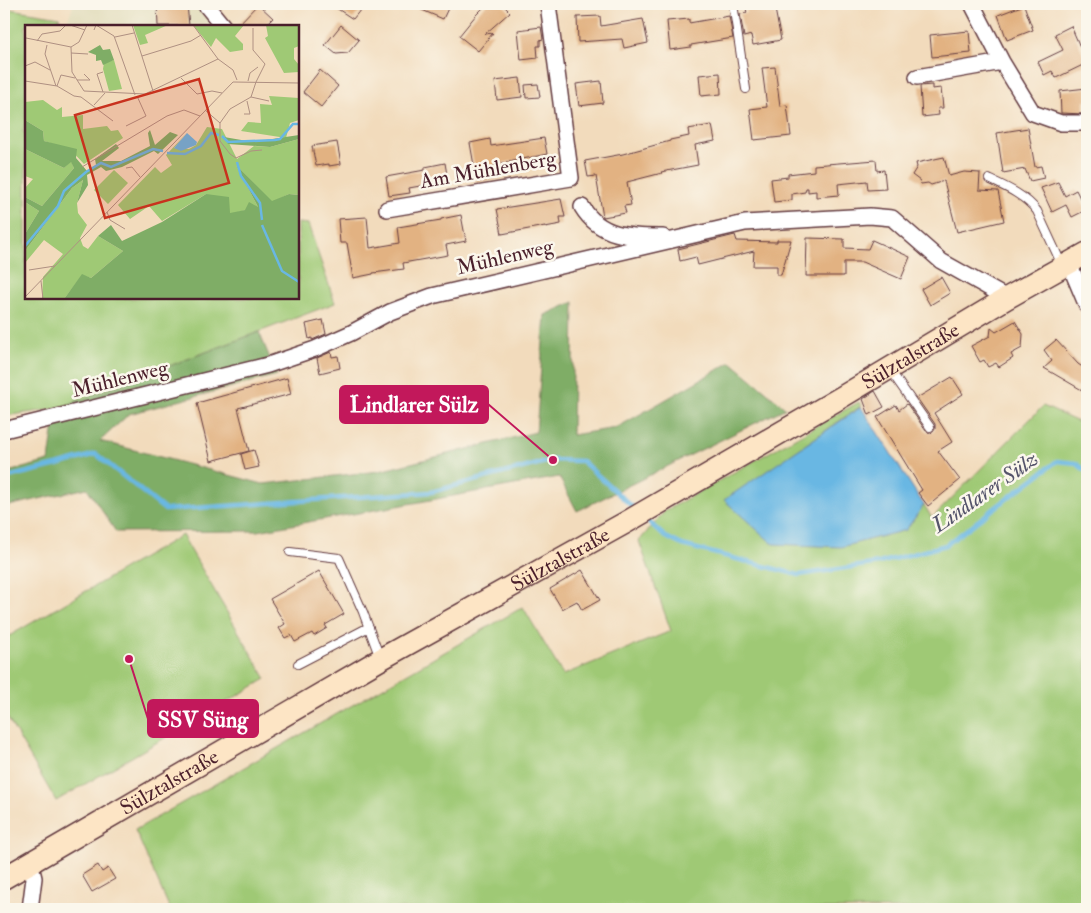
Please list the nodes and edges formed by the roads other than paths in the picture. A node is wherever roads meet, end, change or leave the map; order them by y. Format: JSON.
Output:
{"nodes":[{"id":1,"x":206,"y":4,"type":"edge"},
{"id":2,"x":548,"y":4,"type":"edge"},
{"id":3,"x":733,"y":4,"type":"edge"},
{"id":4,"x":972,"y":4,"type":"edge"},
{"id":5,"x":222,"y":25,"type":"edge"},
{"id":6,"x":1002,"y":62,"type":"junction"},
{"id":7,"x":917,"y":76,"type":"dead end"},
{"id":8,"x":746,"y":90,"type":"dead end"},
{"id":9,"x":1087,"y":123,"type":"edge"},
{"id":10,"x":989,"y":179,"type":"dead end"},
{"id":11,"x":582,"y":207,"type":"dead end"},
{"id":12,"x":387,"y":209,"type":"dead end"},
{"id":13,"x":672,"y":241,"type":"junction"},
{"id":14,"x":1087,"y":252,"type":"edge"},
{"id":15,"x":1066,"y":265,"type":"junction"},
{"id":16,"x":1007,"y":298,"type":"junction"},
{"id":17,"x":1087,"y":306,"type":"edge"},
{"id":18,"x":889,"y":369,"type":"junction"},
{"id":19,"x":930,"y":427,"type":"dead end"},
{"id":20,"x":4,"y":430,"type":"edge"},
{"id":21,"x":290,"y":552,"type":"dead end"},
{"id":22,"x":369,"y":627,"type":"junction"},
{"id":23,"x":381,"y":659,"type":"junction"},
{"id":24,"x":298,"y":664,"type":"dead end"},
{"id":25,"x":30,"y":862,"type":"junction"},
{"id":26,"x":4,"y":878,"type":"edge"},
{"id":27,"x":30,"y":909,"type":"edge"}],
"edges":[{"from":1,"to":5,"type":"street"},
{"from":2,"to":12,"type":"street","name":"Am Mühlenberg"},
{"from":3,"to":8,"type":"lane"},
{"from":4,"to":6,"type":"street"},
{"from":6,"to":7,"type":"street"},
{"from":6,"to":9,"type":"street"},
{"from":10,"to":15,"type":"lane"},
{"from":11,"to":13,"type":"street"},
{"from":13,"to":16,"type":"street","name":"Mühlenweg"},
{"from":13,"to":20,"type":"street","name":"Mühlenweg"},
{"from":14,"to":15,"type":"main road","name":"Sülztalstraße"},
{"from":15,"to":16,"type":"main road","name":"Sülztalstraße"},
{"from":15,"to":17,"type":"street"},
{"from":16,"to":18,"type":"main road","name":"Sülztalstraße"},
{"from":18,"to":19,"type":"lane"},
{"from":18,"to":23,"type":"main road","name":"Sülztalstraße"},
{"from":21,"to":22,"type":"lane"},
{"from":22,"to":23,"type":"lane"},
{"from":22,"to":24,"type":"lane"},
{"from":23,"to":25,"type":"main road","name":"Sülztalstraße"},
{"from":25,"to":26,"type":"main road","name":"Sülztalstraße"},
{"from":25,"to":27,"type":"street"}]}
